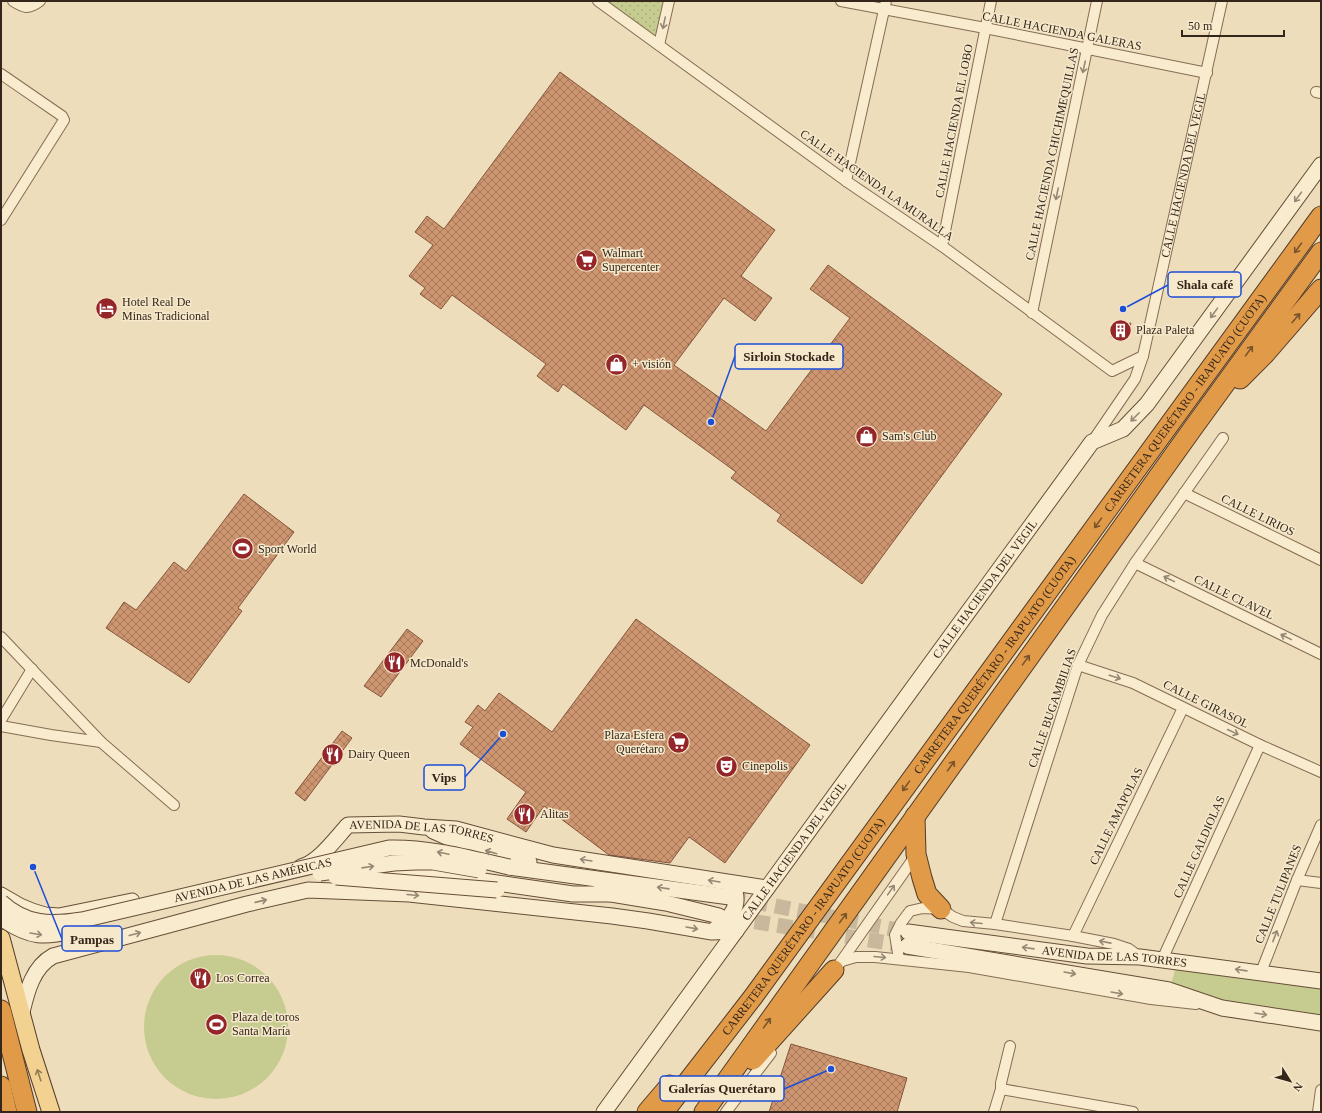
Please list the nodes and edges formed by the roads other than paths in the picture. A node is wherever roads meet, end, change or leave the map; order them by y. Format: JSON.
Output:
{"nodes":[{"id":1,"x":13,"y":1,"type":"edge"},
{"id":2,"x":40,"y":1,"type":"edge"},
{"id":3,"x":598,"y":1,"type":"edge"},
{"id":4,"x":669,"y":1,"type":"edge"},
{"id":5,"x":841,"y":1,"type":"edge"},
{"id":6,"x":990,"y":1,"type":"edge"},
{"id":7,"x":1097,"y":1,"type":"edge"},
{"id":8,"x":1222,"y":1,"type":"edge"},
{"id":9,"x":885,"y":5,"type":"edge"},
{"id":10,"x":985,"y":28,"type":"junction"},
{"id":11,"x":659,"y":44,"type":"junction"},
{"id":12,"x":1087,"y":49,"type":"junction"},
{"id":13,"x":1206,"y":73,"type":"junction"},
{"id":14,"x":1,"y":74,"type":"edge"},
{"id":15,"x":1321,"y":165,"type":"edge"},
{"id":16,"x":846,"y":182,"type":"junction"},
{"id":17,"x":1321,"y":216,"type":"edge"},
{"id":18,"x":1,"y":220,"type":"edge"},
{"id":19,"x":942,"y":246,"type":"junction"},
{"id":20,"x":1321,"y":252,"type":"edge"},
{"id":21,"x":1321,"y":289,"type":"edge"},
{"id":22,"x":1032,"y":313,"type":"junction"},
{"id":23,"x":1143,"y":356,"type":"junction"},
{"id":24,"x":1193,"y":428,"type":"junction"},
{"id":25,"x":1223,"y":438,"type":"dead end"},
{"id":26,"x":1092,"y":442,"type":"junction"},
{"id":27,"x":1184,"y":492,"type":"junction"},
{"id":28,"x":1321,"y":560,"type":"edge"},
{"id":29,"x":1135,"y":562,"type":"junction"},
{"id":30,"x":1,"y":637,"type":"edge"},
{"id":31,"x":1321,"y":654,"type":"edge"},
{"id":32,"x":1078,"y":665,"type":"junction"},
{"id":33,"x":32,"y":669,"type":"junction"},
{"id":34,"x":1183,"y":708,"type":"junction"},
{"id":35,"x":1,"y":720,"type":"edge"},
{"id":36,"x":1,"y":726,"type":"edge"},
{"id":37,"x":101,"y":742,"type":"junction"},
{"id":38,"x":1260,"y":745,"type":"junction"},
{"id":39,"x":1321,"y":772,"type":"edge"},
{"id":40,"x":174,"y":805,"type":"dead end"},
{"id":41,"x":915,"y":816,"type":"junction"},
{"id":42,"x":1321,"y":826,"type":"edge"},
{"id":43,"x":424,"y":827,"type":"junction"},
{"id":44,"x":916,"y":854,"type":"junction"},
{"id":45,"x":301,"y":871,"type":"junction"},
{"id":46,"x":508,"y":871,"type":"junction"},
{"id":47,"x":582,"y":877,"type":"junction"},
{"id":48,"x":1297,"y":880,"type":"junction"},
{"id":49,"x":1321,"y":883,"type":"edge"},
{"id":50,"x":767,"y":888,"type":"junction"},
{"id":51,"x":731,"y":890,"type":"junction"},
{"id":52,"x":346,"y":891,"type":"junction"},
{"id":53,"x":375,"y":892,"type":"junction"},
{"id":54,"x":609,"y":894,"type":"junction"},
{"id":55,"x":1,"y":895,"type":"edge"},
{"id":56,"x":1,"y":902,"type":"edge"},
{"id":57,"x":941,"y":909,"type":"junction"},
{"id":58,"x":612,"y":916,"type":"junction"},
{"id":59,"x":719,"y":916,"type":"tunnel mouth"},
{"id":60,"x":1,"y":918,"type":"edge"},
{"id":61,"x":995,"y":924,"type":"junction"},
{"id":62,"x":736,"y":931,"type":"junction"},
{"id":63,"x":712,"y":932,"type":"junction"},
{"id":64,"x":1073,"y":936,"type":"junction"},
{"id":65,"x":1,"y":938,"type":"edge"},
{"id":66,"x":1140,"y":957,"type":"junction"},
{"id":67,"x":899,"y":959,"type":"junction"},
{"id":68,"x":1162,"y":960,"type":"junction"},
{"id":69,"x":838,"y":965,"type":"junction"},
{"id":70,"x":1261,"y":972,"type":"junction"},
{"id":71,"x":1321,"y":981,"type":"edge"},
{"id":72,"x":753,"y":997,"type":"junction"},
{"id":73,"x":1222,"y":1008,"type":"junction"},
{"id":74,"x":1,"y":1010,"type":"edge"},
{"id":75,"x":22,"y":1012,"type":"junction"},
{"id":76,"x":1321,"y":1023,"type":"edge"},
{"id":77,"x":1010,"y":1046,"type":"dead end"},
{"id":78,"x":1,"y":1087,"type":"edge"},
{"id":79,"x":1001,"y":1089,"type":"junction"},
{"id":80,"x":1321,"y":1090,"type":"edge"},
{"id":81,"x":8,"y":1112,"type":"edge"},
{"id":82,"x":26,"y":1112,"type":"edge"},
{"id":83,"x":51,"y":1112,"type":"edge"},
{"id":84,"x":604,"y":1112,"type":"edge"},
{"id":85,"x":647,"y":1112,"type":"edge"},
{"id":86,"x":664,"y":1112,"type":"edge"},
{"id":87,"x":704,"y":1112,"type":"edge"},
{"id":88,"x":707,"y":1112,"type":"edge"},
{"id":89,"x":726,"y":1112,"type":"edge"},
{"id":90,"x":994,"y":1112,"type":"edge"},
{"id":91,"x":1133,"y":1112,"type":"edge"},
{"id":92,"x":1318,"y":1112,"type":"edge"}],
"edges":[{"from":1,"to":2,"type":"street"},
{"from":3,"to":11,"type":"street","name":"CALLE HACIENDA LA MURALLA"},
{"from":4,"to":11,"type":"street","one_way":true},
{"from":5,"to":9,"type":"street","name":"CALLE HACIENDA GALERAS"},
{"from":6,"to":10,"type":"street","name":"CALLE HACIENDA EL LOBO"},
{"from":7,"to":12,"type":"street","name":"CALLE HACIENDA CHICHIMEQUILLAS"},
{"from":8,"to":13,"type":"street","name":"CALLE HACIENDA DEL VEGIL"},
{"from":9,"to":10,"type":"street","name":"CALLE HACIENDA GALERAS"},
{"from":9,"to":16,"type":"street"},
{"from":10,"to":12,"type":"street","name":"CALLE HACIENDA GALERAS"},
{"from":10,"to":19,"type":"street","name":"CALLE HACIENDA EL LOBO"},
{"from":11,"to":16,"type":"street","name":"CALLE HACIENDA LA MURALLA"},
{"from":12,"to":13,"type":"street","name":"CALLE HACIENDA GALERAS"},
{"from":12,"to":22,"type":"street","name":"CALLE HACIENDA CHICHIMEQUILLAS","one_way":true},
{"from":13,"to":23,"type":"street","name":"CALLE HACIENDA DEL VEGIL"},
{"from":14,"to":18,"type":"street"},
{"from":15,"to":26,"type":"main road","one_way":true},
{"from":16,"to":19,"type":"street","name":"CALLE HACIENDA LA MURALLA"},
{"from":17,"to":72,"type":"highway","name":"CARRETERA QUERÉTARO - IRAPUATO (CUOTA)","one_way":true},
{"from":19,"to":22,"type":"street","name":"CALLE HACIENDA LA MURALLA"},
{"from":24,"to":20,"type":"highway","name":"CARRETERA QUERÉTARO - IRAPUATO (CUOTA)","one_way":true},
{"from":24,"to":21,"type":"highway","one_way":true},
{"from":22,"to":23,"type":"street","name":"CALLE HACIENDA LA MURALLA"},
{"from":23,"to":26,"type":"street","name":"CALLE HACIENDA DEL VEGIL"},
{"from":41,"to":24,"type":"highway","name":"CARRETERA QUERÉTARO - IRAPUATO (CUOTA)","one_way":true},
{"from":25,"to":27,"type":"street","name":"CALLE BUGAMBILIAS"},
{"from":26,"to":50,"type":"main road","name":"CALLE HACIENDA DEL VEGIL"},
{"from":27,"to":28,"type":"street","name":"CALLE LIRIOS"},
{"from":27,"to":29,"type":"street","name":"CALLE BUGAMBILIAS"},
{"from":31,"to":29,"type":"street","name":"CALLE CLAVEL","one_way":true},
{"from":29,"to":32,"type":"street","name":"CALLE BUGAMBILIAS"},
{"from":30,"to":33,"type":"street"},
{"from":32,"to":34,"type":"street","name":"CALLE GIRASOL","one_way":true},
{"from":32,"to":61,"type":"street","name":"CALLE BUGAMBILIAS"},
{"from":33,"to":35,"type":"street"},
{"from":33,"to":37,"type":"street"},
{"from":34,"to":38,"type":"street","name":"CALLE GIRASOL","one_way":true},
{"from":34,"to":64,"type":"street","name":"CALLE AMAPOLAS"},
{"from":36,"to":37,"type":"street"},
{"from":37,"to":40,"type":"street"},
{"from":38,"to":39,"type":"street","name":"CALLE GIRASOL"},
{"from":38,"to":68,"type":"street","name":"CALLE GALDIOLAS"},
{"from":41,"to":44,"type":"highway"},
{"from":87,"to":41,"type":"highway","name":"CARRETERA QUERÉTARO - IRAPUATO (CUOTA)","one_way":true},
{"from":42,"to":48,"type":"street","name":"CALLE TULIPANES"},
{"from":43,"to":45,"type":"main road","name":"AVENIDA DE LAS TORRES"},
{"from":47,"to":43,"type":"main road","one_way":true},
{"from":51,"to":43,"type":"main road","name":"AVENIDA DE LAS TORRES","one_way":true},
{"from":44,"to":57,"type":"highway"},
{"from":69,"to":44,"type":"street","one_way":true},
{"from":45,"to":46,"type":"main road","name":"AVENIDA DE LAS AMÉRICAS","one_way":true,"bridge":true},
{"from":45,"to":52,"type":"main road"},
{"from":45,"to":55,"type":"main road","name":"AVENIDA DE LAS TORRES"},
{"from":45,"to":58,"type":"main road","bridge":true},
{"from":60,"to":45,"type":"main road","name":"AVENIDA DE LAS AMÉRICAS","one_way":true,"bridge":true},
{"from":46,"to":47,"type":"main road","name":"AVENIDA DE LAS TORRES"},
{"from":46,"to":54,"type":"main road"},
{"from":46,"to":56,"type":"main road","name":"AVENIDA DE LAS AMÉRICAS","one_way":true,"bridge":true},
{"from":51,"to":47,"type":"main road","name":"AVENIDA DE LAS TORRES","one_way":true},
{"from":48,"to":49,"type":"street"},
{"from":70,"to":48,"type":"street","name":"CALLE TULIPANES","one_way":true},
{"from":50,"to":51,"type":"main road","name":"AVENIDA DE LAS TORRES"},
{"from":50,"to":62,"type":"main road","name":"CALLE HACIENDA DEL VEGIL"},
{"from":51,"to":63,"type":"main road"},
{"from":52,"to":53,"type":"main road"},
{"from":75,"to":52,"type":"main road","one_way":true},
{"from":53,"to":54,"type":"main road"},
{"from":53,"to":58,"type":"main road","one_way":true},
{"from":54,"to":59,"type":"main road"},
{"from":61,"to":57,"type":"street","one_way":true},
{"from":57,"to":67,"type":"street"},
{"from":58,"to":63,"type":"main road","one_way":true},
{"from":61,"to":64,"type":"street"},
{"from":62,"to":63,"type":"main road"},
{"from":62,"to":84,"type":"main road","name":"CALLE HACIENDA DEL VEGIL"},
{"from":66,"to":64,"type":"street","one_way":true},
{"from":65,"to":75,"type":"main road"},
{"from":66,"to":68,"type":"main road","name":"AVENIDA DE LAS TORRES"},
{"from":66,"to":73,"type":"main road","name":"AVENIDA DE LAS TORRES","one_way":true},
{"from":69,"to":67,"type":"street","name":"AVENIDA DE LAS TORRES","one_way":true},
{"from":67,"to":73,"type":"street","name":"AVENIDA DE LAS TORRES","one_way":true},
{"from":70,"to":68,"type":"main road","name":"AVENIDA DE LAS TORRES","one_way":true},
{"from":69,"to":88,"type":"highway"},
{"from":69,"to":89,"type":"street"},
{"from":70,"to":71,"type":"main road","name":"AVENIDA DE LAS TORRES"},
{"from":72,"to":85,"type":"highway"},
{"from":72,"to":86,"type":"highway","name":"CARRETERA QUERÉTARO - IRAPUATO (CUOTA)"},
{"from":73,"to":76,"type":"main road","name":"AVENIDA DE LAS TORRES","one_way":true},
{"from":74,"to":82,"type":"highway"},
{"from":83,"to":75,"type":"main road","one_way":true},
{"from":77,"to":79,"type":"street"},
{"from":78,"to":81,"type":"highway"},
{"from":79,"to":90,"type":"street"},
{"from":79,"to":91,"type":"street"},
{"from":80,"to":92,"type":"street"}]}
